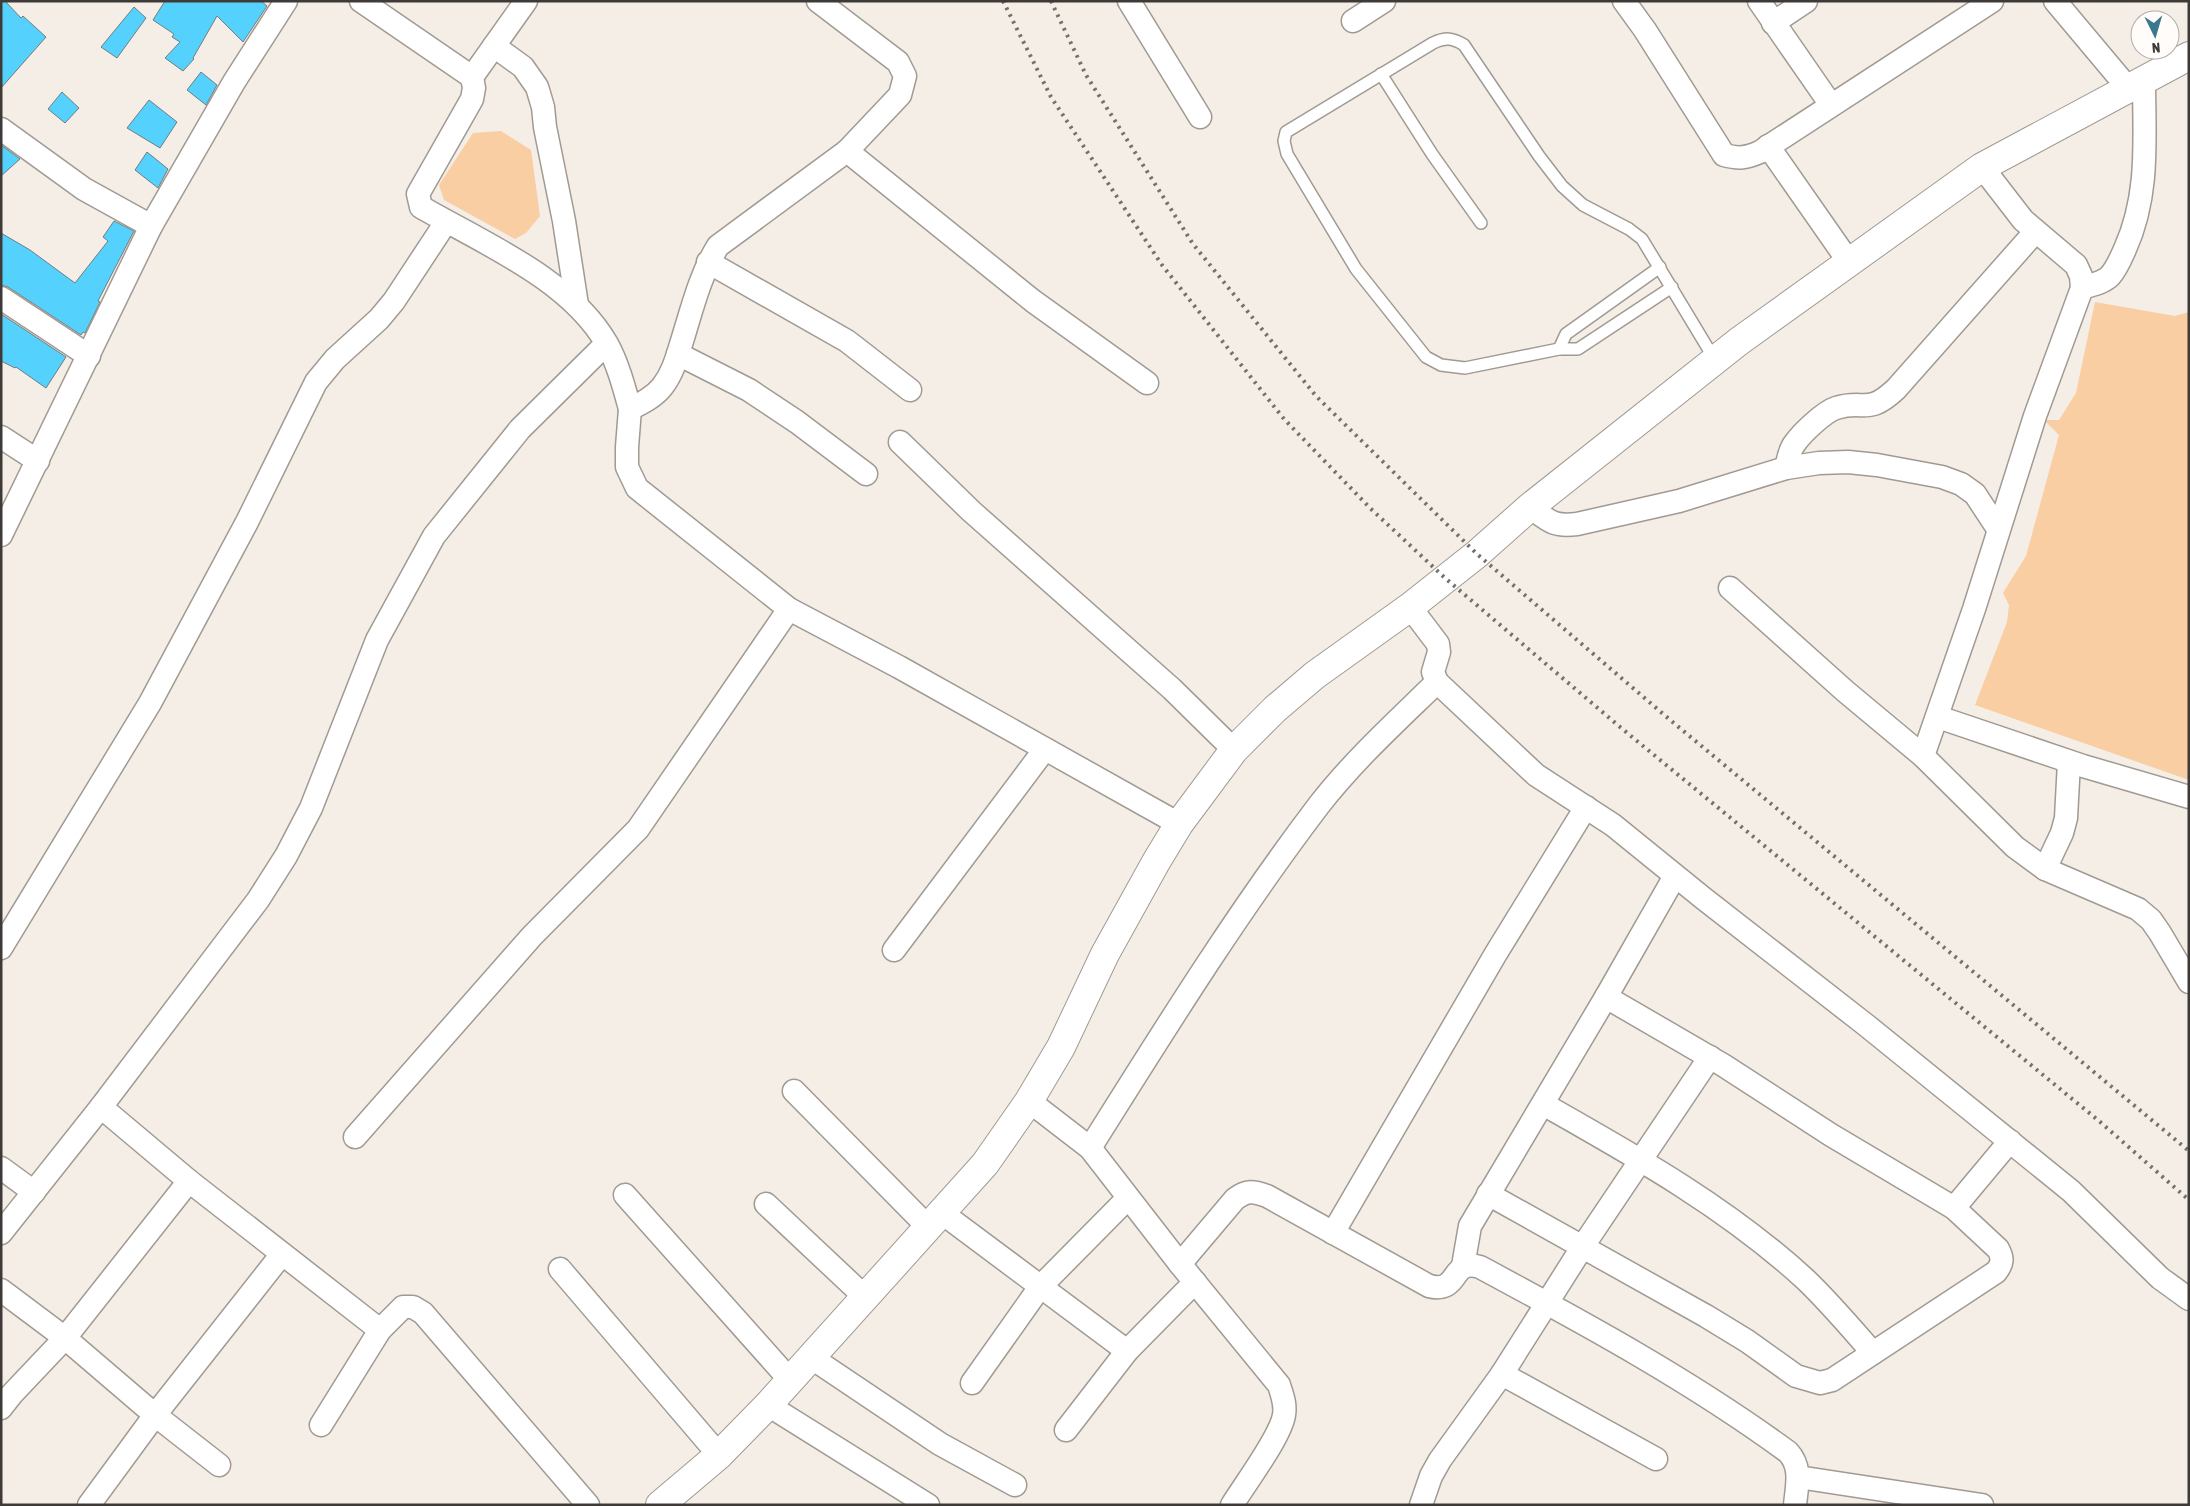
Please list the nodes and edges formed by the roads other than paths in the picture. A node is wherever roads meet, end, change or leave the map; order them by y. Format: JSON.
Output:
{"nodes":[{"id":1,"x":361,"y":1,"type":"edge"},
{"id":2,"x":526,"y":1,"type":"edge"},
{"id":3,"x":818,"y":1,"type":"edge"},
{"id":4,"x":1129,"y":1,"type":"edge"},
{"id":5,"x":1384,"y":1,"type":"edge"},
{"id":6,"x":1624,"y":1,"type":"edge"},
{"id":7,"x":1758,"y":1,"type":"edge"},
{"id":8,"x":1806,"y":1,"type":"edge"},
{"id":9,"x":1992,"y":1,"type":"edge"},
{"id":10,"x":2055,"y":1,"type":"edge"},
{"id":11,"x":284,"y":2,"type":"edge"},
{"id":12,"x":1353,"y":21,"type":"dead end"},
{"id":13,"x":1773,"y":23,"type":"junction"},
{"id":14,"x":494,"y":46,"type":"junction"},
{"id":15,"x":2189,"y":56,"type":"edge"},
{"id":16,"x":1381,"y":74,"type":"junction"},
{"id":17,"x":472,"y":77,"type":"junction"},
{"id":18,"x":2136,"y":83,"type":"junction"},
{"id":19,"x":1831,"y":105,"type":"junction"},
{"id":20,"x":1200,"y":117,"type":"dead end"},
{"id":21,"x":1,"y":129,"type":"edge"},
{"id":22,"x":1768,"y":146,"type":"junction"},
{"id":23,"x":847,"y":151,"type":"junction"},
{"id":24,"x":1982,"y":167,"type":"junction"},
{"id":25,"x":446,"y":222,"type":"junction"},
{"id":26,"x":1481,"y":223,"type":"dead end"},
{"id":27,"x":151,"y":226,"type":"junction"},
{"id":28,"x":2035,"y":232,"type":"junction"},
{"id":29,"x":708,"y":262,"type":"junction"},
{"id":30,"x":1849,"y":262,"type":"junction"},
{"id":31,"x":1660,"y":267,"type":"junction"},
{"id":32,"x":1672,"y":287,"type":"junction"},
{"id":33,"x":2082,"y":288,"type":"junction"},
{"id":34,"x":1,"y":298,"type":"edge"},
{"id":35,"x":577,"y":305,"type":"junction"},
{"id":36,"x":606,"y":344,"type":"junction"},
{"id":37,"x":1559,"y":349,"type":"junction"},
{"id":38,"x":678,"y":354,"type":"junction"},
{"id":39,"x":89,"y":356,"type":"junction"},
{"id":40,"x":1715,"y":360,"type":"junction"},
{"id":41,"x":1147,"y":383,"type":"dead end"},
{"id":42,"x":910,"y":390,"type":"dead end"},
{"id":43,"x":630,"y":409,"type":"junction"},
{"id":44,"x":1,"y":437,"type":"edge"},
{"id":45,"x":900,"y":442,"type":"dead end"},
{"id":46,"x":38,"y":461,"type":"junction"},
{"id":47,"x":1786,"y":468,"type":"junction"},
{"id":48,"x":866,"y":474,"type":"dead end"},
{"id":49,"x":1530,"y":506,"type":"junction"},
{"id":50,"x":1998,"y":529,"type":"junction"},
{"id":51,"x":1,"y":535,"type":"edge"},
{"id":52,"x":1730,"y":588,"type":"dead end"},
{"id":53,"x":1410,"y":607,"type":"junction"},
{"id":54,"x":789,"y":609,"type":"junction"},
{"id":55,"x":1437,"y":682,"type":"junction"},
{"id":56,"x":1938,"y":717,"type":"junction"},
{"id":57,"x":1045,"y":749,"type":"junction"},
{"id":58,"x":1234,"y":750,"type":"junction"},
{"id":59,"x":1923,"y":756,"type":"junction"},
{"id":60,"x":2069,"y":762,"type":"junction"},
{"id":61,"x":2189,"y":797,"type":"edge"},
{"id":62,"x":1586,"y":807,"type":"junction"},
{"id":63,"x":1179,"y":824,"type":"junction"},
{"id":64,"x":2045,"y":869,"type":"junction"},
{"id":65,"x":1675,"y":876,"type":"junction"},
{"id":66,"x":1,"y":948,"type":"edge"},
{"id":67,"x":894,"y":950,"type":"dead end"},
{"id":68,"x":2189,"y":982,"type":"edge"},
{"id":69,"x":1606,"y":997,"type":"junction"},
{"id":70,"x":1710,"y":1057,"type":"junction"},
{"id":71,"x":794,"y":1091,"type":"dead end"},
{"id":72,"x":1029,"y":1101,"type":"junction"},
{"id":73,"x":1543,"y":1104,"type":"junction"},
{"id":74,"x":101,"y":1107,"type":"junction"},
{"id":75,"x":355,"y":1137,"type":"dead end"},
{"id":76,"x":2010,"y":1142,"type":"junction"},
{"id":77,"x":1090,"y":1148,"type":"junction"},
{"id":78,"x":1640,"y":1159,"type":"junction"},
{"id":79,"x":1,"y":1168,"type":"edge"},
{"id":80,"x":189,"y":1181,"type":"junction"},
{"id":81,"x":34,"y":1192,"type":"junction"},
{"id":82,"x":1488,"y":1194,"type":"junction"},
{"id":83,"x":625,"y":1195,"type":"dead end"},
{"id":84,"x":1128,"y":1198,"type":"junction"},
{"id":85,"x":766,"y":1204,"type":"dead end"},
{"id":86,"x":1954,"y":1208,"type":"junction"},
{"id":87,"x":936,"y":1220,"type":"junction"},
{"id":88,"x":1334,"y":1233,"type":"junction"},
{"id":89,"x":1,"y":1234,"type":"edge"},
{"id":90,"x":1583,"y":1246,"type":"junction"},
{"id":91,"x":282,"y":1254,"type":"junction"},
{"id":92,"x":1180,"y":1264,"type":"junction"},
{"id":93,"x":1463,"y":1266,"type":"junction"},
{"id":94,"x":560,"y":1269,"type":"dead end"},
{"id":95,"x":1195,"y":1282,"type":"junction"},
{"id":96,"x":1040,"y":1287,"type":"junction"},
{"id":97,"x":1,"y":1290,"type":"edge"},
{"id":98,"x":866,"y":1298,"type":"junction"},
{"id":99,"x":2189,"y":1299,"type":"edge"},
{"id":100,"x":1546,"y":1303,"type":"junction"},
{"id":101,"x":380,"y":1330,"type":"junction"},
{"id":102,"x":65,"y":1338,"type":"junction"},
{"id":103,"x":1127,"y":1351,"type":"junction"},
{"id":104,"x":1873,"y":1353,"type":"junction"},
{"id":105,"x":812,"y":1358,"type":"junction"},
{"id":106,"x":1502,"y":1374,"type":"junction"},
{"id":107,"x":790,"y":1380,"type":"junction"},
{"id":108,"x":972,"y":1383,"type":"dead end"},
{"id":109,"x":768,"y":1405,"type":"junction"},
{"id":110,"x":1,"y":1408,"type":"edge"},
{"id":111,"x":156,"y":1415,"type":"junction"},
{"id":112,"x":321,"y":1425,"type":"dead end"},
{"id":113,"x":1066,"y":1430,"type":"dead end"},
{"id":114,"x":719,"y":1455,"type":"junction"},
{"id":115,"x":1656,"y":1459,"type":"dead end"},
{"id":116,"x":219,"y":1465,"type":"dead end"},
{"id":117,"x":1798,"y":1477,"type":"junction"},
{"id":118,"x":1015,"y":1485,"type":"dead end"},
{"id":119,"x":1978,"y":1504,"type":"edge"},
{"id":120,"x":88,"y":1505,"type":"edge"},
{"id":121,"x":588,"y":1505,"type":"edge"},
{"id":122,"x":660,"y":1505,"type":"edge"},
{"id":123,"x":928,"y":1505,"type":"edge"},
{"id":124,"x":1232,"y":1505,"type":"edge"},
{"id":125,"x":1421,"y":1505,"type":"edge"},
{"id":126,"x":1795,"y":1505,"type":"edge"}],
"edges":[{"from":1,"to":17,"type":"street"},
{"from":2,"to":14,"type":"street"},
{"from":3,"to":23,"type":"street"},
{"from":4,"to":20,"type":"street"},
{"from":5,"to":12,"type":"street"},
{"from":6,"to":22,"type":"street"},
{"from":7,"to":13,"type":"street"},
{"from":8,"to":13,"type":"street"},
{"from":9,"to":19,"type":"street"},
{"from":10,"to":18,"type":"street"},
{"from":11,"to":27,"type":"street"},
{"from":13,"to":19,"type":"street"},
{"from":14,"to":17,"type":"street"},
{"from":14,"to":35,"type":"street"},
{"from":15,"to":18,"type":"highway"},
{"from":16,"to":26,"type":"lane"},
{"from":16,"to":31,"type":"lane"},
{"from":16,"to":37,"type":"lane"},
{"from":17,"to":25,"type":"street"},
{"from":18,"to":24,"type":"highway"},
{"from":18,"to":33,"type":"street"},
{"from":19,"to":22,"type":"street"},
{"from":21,"to":27,"type":"street"},
{"from":22,"to":30,"type":"street"},
{"from":23,"to":29,"type":"street"},
{"from":23,"to":41,"type":"street"},
{"from":24,"to":28,"type":"street"},
{"from":24,"to":30,"type":"highway"},
{"from":25,"to":35,"type":"street"},
{"from":25,"to":66,"type":"street"},
{"from":27,"to":39,"type":"street"},
{"from":28,"to":33,"type":"street"},
{"from":28,"to":47,"type":"street"},
{"from":29,"to":38,"type":"street"},
{"from":29,"to":42,"type":"street"},
{"from":30,"to":40,"type":"highway"},
{"from":31,"to":32,"type":"lane"},
{"from":31,"to":37,"type":"lane"},
{"from":32,"to":37,"type":"lane"},
{"from":32,"to":40,"type":"lane"},
{"from":33,"to":50,"type":"street"},
{"from":34,"to":39,"type":"street"},
{"from":35,"to":36,"type":"street"},
{"from":36,"to":43,"type":"street"},
{"from":36,"to":74,"type":"street"},
{"from":38,"to":43,"type":"street"},
{"from":38,"to":48,"type":"street"},
{"from":39,"to":46,"type":"street"},
{"from":40,"to":49,"type":"highway"},
{"from":43,"to":54,"type":"street"},
{"from":44,"to":46,"type":"street"},
{"from":45,"to":58,"type":"street"},
{"from":46,"to":51,"type":"street"},
{"from":47,"to":49,"type":"street"},
{"from":47,"to":50,"type":"street"},
{"from":49,"to":53,"type":"highway"},
{"from":50,"to":56,"type":"street"},
{"from":52,"to":59,"type":"street"},
{"from":53,"to":55,"type":"street"},
{"from":53,"to":58,"type":"highway"},
{"from":54,"to":57,"type":"street"},
{"from":54,"to":75,"type":"street"},
{"from":55,"to":62,"type":"street"},
{"from":55,"to":77,"type":"street"},
{"from":56,"to":59,"type":"street"},
{"from":56,"to":60,"type":"street"},
{"from":57,"to":63,"type":"street"},
{"from":57,"to":67,"type":"street"},
{"from":58,"to":63,"type":"highway"},
{"from":59,"to":64,"type":"street"},
{"from":60,"to":61,"type":"street"},
{"from":60,"to":64,"type":"street"},
{"from":62,"to":65,"type":"street"},
{"from":62,"to":88,"type":"street"},
{"from":63,"to":72,"type":"highway"},
{"from":64,"to":68,"type":"street"},
{"from":65,"to":69,"type":"street"},
{"from":65,"to":76,"type":"street"},
{"from":69,"to":70,"type":"street"},
{"from":69,"to":73,"type":"street"},
{"from":70,"to":78,"type":"street"},
{"from":70,"to":86,"type":"street"},
{"from":71,"to":87,"type":"street"},
{"from":72,"to":77,"type":"street"},
{"from":72,"to":87,"type":"highway"},
{"from":73,"to":78,"type":"street"},
{"from":73,"to":82,"type":"street"},
{"from":74,"to":80,"type":"street"},
{"from":74,"to":81,"type":"street"},
{"from":76,"to":86,"type":"street"},
{"from":76,"to":99,"type":"street"},
{"from":77,"to":84,"type":"street"},
{"from":78,"to":90,"type":"street"},
{"from":78,"to":104,"type":"street"},
{"from":79,"to":81,"type":"street"},
{"from":80,"to":91,"type":"street"},
{"from":80,"to":102,"type":"street"},
{"from":81,"to":89,"type":"street"},
{"from":82,"to":90,"type":"street"},
{"from":82,"to":93,"type":"street"},
{"from":83,"to":107,"type":"street"},
{"from":84,"to":92,"type":"street"},
{"from":84,"to":96,"type":"street"},
{"from":85,"to":98,"type":"street"},
{"from":86,"to":104,"type":"street"},
{"from":87,"to":96,"type":"street"},
{"from":87,"to":98,"type":"highway"},
{"from":88,"to":92,"type":"street"},
{"from":88,"to":93,"type":"street"},
{"from":90,"to":100,"type":"street"},
{"from":90,"to":104,"type":"street"},
{"from":91,"to":101,"type":"street"},
{"from":91,"to":111,"type":"street"},
{"from":92,"to":95,"type":"street"},
{"from":93,"to":100,"type":"street"},
{"from":94,"to":114,"type":"street"},
{"from":95,"to":103,"type":"street"},
{"from":95,"to":124,"type":"street"},
{"from":96,"to":103,"type":"street"},
{"from":96,"to":108,"type":"street"},
{"from":97,"to":102,"type":"street"},
{"from":98,"to":105,"type":"highway"},
{"from":100,"to":106,"type":"street"},
{"from":100,"to":117,"type":"street"},
{"from":101,"to":112,"type":"street"},
{"from":101,"to":121,"type":"street"},
{"from":102,"to":110,"type":"street"},
{"from":102,"to":111,"type":"street"},
{"from":103,"to":113,"type":"street"},
{"from":105,"to":107,"type":"highway"},
{"from":105,"to":118,"type":"street"},
{"from":106,"to":115,"type":"street"},
{"from":106,"to":125,"type":"street"},
{"from":107,"to":109,"type":"highway"},
{"from":109,"to":114,"type":"highway"},
{"from":109,"to":123,"type":"street"},
{"from":111,"to":116,"type":"street"},
{"from":111,"to":120,"type":"street"},
{"from":114,"to":122,"type":"highway"},
{"from":117,"to":119,"type":"street"},
{"from":117,"to":126,"type":"street"}]}
